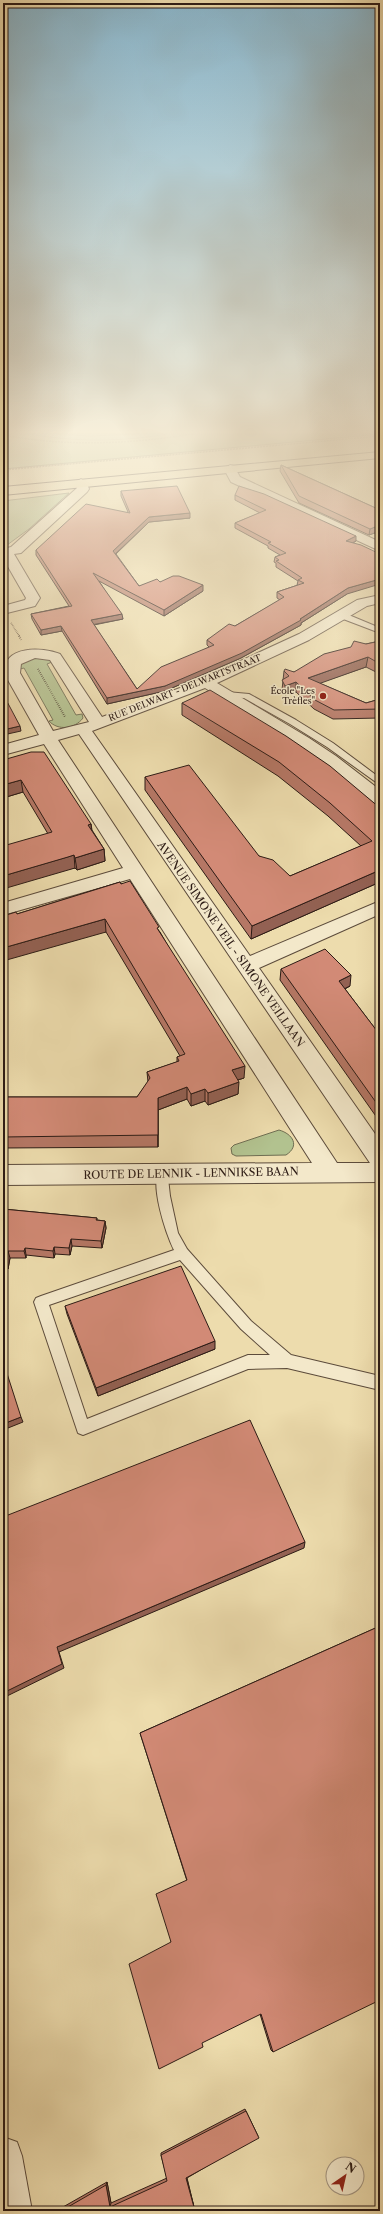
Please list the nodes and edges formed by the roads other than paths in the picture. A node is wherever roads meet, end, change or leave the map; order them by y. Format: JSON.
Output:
{"nodes":[{"id":1,"x":31,"y":537,"type":"edge"},
{"id":2,"x":360,"y":537,"type":"edge"},
{"id":3,"x":379,"y":546,"type":"edge"},
{"id":4,"x":5,"y":552,"type":"edge"},
{"id":5,"x":380,"y":598,"type":"edge"},
{"id":6,"x":6,"y":615,"type":"edge"},
{"id":7,"x":341,"y":615,"type":"junction"},
{"id":8,"x":380,"y":631,"type":"edge"},
{"id":9,"x":205,"y":682,"type":"junction"},
{"id":10,"x":227,"y":695,"type":"junction"},
{"id":11,"x":90,"y":727,"type":"junction"},
{"id":12,"x":49,"y":738,"type":"junction"},
{"id":13,"x":3,"y":750,"type":"edge"},
{"id":14,"x":380,"y":782,"type":"edge"},
{"id":15,"x":380,"y":799,"type":"edge"},
{"id":16,"x":135,"y":870,"type":"junction"},
{"id":17,"x":380,"y":906,"type":"edge"},
{"id":18,"x":3,"y":909,"type":"edge"},
{"id":19,"x":246,"y":966,"type":"junction"},
{"id":20,"x":380,"y":1159,"type":"edge"},
{"id":21,"x":330,"y":1172,"type":"junction"},
{"id":22,"x":380,"y":1172,"type":"edge"},
{"id":23,"x":163,"y":1173,"type":"junction"},
{"id":24,"x":3,"y":1175,"type":"edge"},
{"id":25,"x":182,"y":1253,"type":"junction"},
{"id":26,"x":287,"y":1361,"type":"junction"},
{"id":27,"x":380,"y":1383,"type":"edge"},
{"id":28,"x":3,"y":2156,"type":"edge"},
{"id":29,"x":12,"y":2211,"type":"edge"}],
"edges":[{"from":1,"to":4,"type":"street"},
{"from":2,"to":3,"type":"street"},
{"from":4,"to":6,"type":"street"},
{"from":5,"to":7,"type":"street","name":"RUE DELWART - DELWARTSTRAAT"},
{"from":7,"to":8,"type":"lane"},
{"from":7,"to":9,"type":"street","name":"RUE DELWART - DELWARTSTRAAT"},
{"from":9,"to":10,"type":"street"},
{"from":9,"to":11,"type":"street","name":"RUE DELWART - DELWARTSTRAAT"},
{"from":10,"to":14,"type":"lane"},
{"from":10,"to":15,"type":"street"},
{"from":11,"to":12,"type":"street","name":"RUE DELWART - DELWARTSTRAAT"},
{"from":11,"to":12,"type":"street","name":"RUE DELWART - DELWARTSTRAAT"},
{"from":11,"to":19,"type":"street","name":"AVENUE SIMONE VEIL - SIMONE VEILLAAN"},
{"from":12,"to":13,"type":"street","name":"RUE DELWART - DELWARTSTRAAT"},
{"from":12,"to":16,"type":"street"},
{"from":16,"to":18,"type":"street"},
{"from":16,"to":21,"type":"street"},
{"from":17,"to":19,"type":"street"},
{"from":19,"to":20,"type":"street","name":"AVENUE SIMONE VEIL - SIMONE VEILLAAN"},
{"from":21,"to":22,"type":"street","name":"ROUTE DE LENNIK - LENNIKSE BAAN"},
{"from":21,"to":23,"type":"street","name":"ROUTE DE LENNIK - LENNIKSE BAAN"},
{"from":23,"to":24,"type":"street","name":"ROUTE DE LENNIK - LENNIKSE BAAN"},
{"from":23,"to":25,"type":"lane"},
{"from":25,"to":26,"type":"lane"},
{"from":25,"to":26,"type":"lane"},
{"from":26,"to":27,"type":"lane"},
{"from":28,"to":29,"type":"street"}]}
